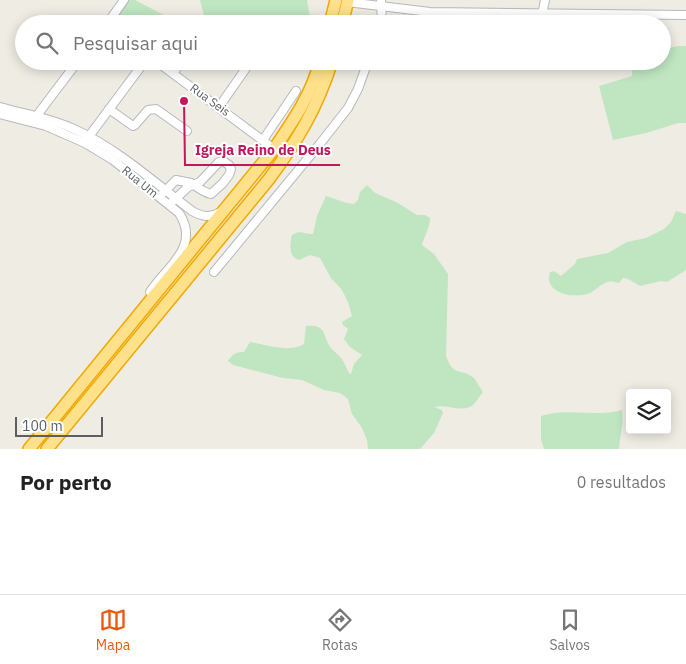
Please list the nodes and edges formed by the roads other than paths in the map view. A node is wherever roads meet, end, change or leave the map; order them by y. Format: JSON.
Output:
{"nodes":[{"id":1,"x":124,"y":0,"type":"edge"},
{"id":2,"x":545,"y":0,"type":"edge"},
{"id":3,"x":344,"y":1,"type":"edge"},
{"id":4,"x":381,"y":4,"type":"edge"},
{"id":5,"x":114,"y":15,"type":"edge"},
{"id":6,"x":335,"y":15,"type":"edge"},
{"id":7,"x":343,"y":15,"type":"edge"},
{"id":8,"x":542,"y":15,"type":"junction"},
{"id":9,"x":686,"y":15,"type":"edge"},
{"id":10,"x":71,"y":70,"type":"edge"},
{"id":11,"x":138,"y":70,"type":"edge"},
{"id":12,"x":169,"y":70,"type":"edge"},
{"id":13,"x":175,"y":70,"type":"edge"},
{"id":14,"x":245,"y":70,"type":"edge"},
{"id":15,"x":317,"y":70,"type":"edge"},
{"id":16,"x":329,"y":70,"type":"edge"},
{"id":17,"x":365,"y":70,"type":"edge"},
{"id":18,"x":173,"y":73,"type":"junction"},
{"id":19,"x":296,"y":91,"type":"dead end"},
{"id":20,"x":0,"y":107,"type":"edge"},
{"id":21,"x":219,"y":107,"type":"junction"},
{"id":22,"x":109,"y":109,"type":"junction"},
{"id":23,"x":0,"y":114,"type":"edge"},
{"id":24,"x":35,"y":119,"type":"junction"},
{"id":25,"x":187,"y":131,"type":"dead end"},
{"id":26,"x":87,"y":139,"type":"junction"},
{"id":27,"x":264,"y":140,"type":"junction"},
{"id":28,"x":274,"y":148,"type":"junction"},
{"id":29,"x":192,"y":184,"type":"junction"},
{"id":30,"x":165,"y":190,"type":"junction"},
{"id":31,"x":159,"y":197,"type":"junction"},
{"id":32,"x":175,"y":198,"type":"junction"},
{"id":33,"x":169,"y":205,"type":"junction"},
{"id":34,"x":229,"y":205,"type":"junction"},
{"id":35,"x":214,"y":272,"type":"dead end"},
{"id":36,"x":146,"y":307,"type":"junction"},
{"id":37,"x":69,"y":422,"type":"junction"},
{"id":38,"x":30,"y":449,"type":"edge"},
{"id":39,"x":47,"y":449,"type":"edge"},
{"id":40,"x":52,"y":449,"type":"edge"}],
"edges":[{"from":1,"to":5,"type":"street"},
{"from":2,"to":8,"type":"street"},
{"from":3,"to":4,"type":"street"},
{"from":3,"to":6,"type":"highway"},
{"from":3,"to":7,"type":"highway"},
{"from":4,"to":8,"type":"street"},
{"from":8,"to":9,"type":"street"},
{"from":10,"to":24,"type":"street"},
{"from":11,"to":22,"type":"street"},
{"from":12,"to":18,"type":"street","name":"Rua Seis"},
{"from":13,"to":18,"type":"street"},
{"from":14,"to":21,"type":"street"},
{"from":15,"to":28,"type":"highway"},
{"from":16,"to":37,"type":"highway"},
{"from":17,"to":35,"type":"street"},
{"from":18,"to":21,"type":"street","name":"Rua Seis"},
{"from":19,"to":27,"type":"street"},
{"from":20,"to":24,"type":"street","name":"Rua Um"},
{"from":21,"to":27,"type":"street","name":"Rua Seis"},
{"from":22,"to":25,"type":"street"},
{"from":22,"to":26,"type":"street"},
{"from":23,"to":24,"type":"street","name":"Rua Um"},
{"from":24,"to":26,"type":"street","name":"Rua Um"},
{"from":26,"to":30,"type":"street"},
{"from":26,"to":31,"type":"street","name":"Rua Um"},
{"from":27,"to":28,"type":"street","name":"Rua Seis"},
{"from":28,"to":34,"type":"highway"},
{"from":29,"to":29,"type":"street"},
{"from":29,"to":30,"type":"street"},
{"from":29,"to":32,"type":"street"},
{"from":30,"to":31,"type":"street"},
{"from":30,"to":32,"type":"street"},
{"from":31,"to":33,"type":"street","name":"Rua Um"},
{"from":32,"to":33,"type":"street"},
{"from":32,"to":34,"type":"street"},
{"from":33,"to":36,"type":"street","name":"Rua Um"},
{"from":34,"to":36,"type":"highway"},
{"from":36,"to":38,"type":"highway"},
{"from":37,"to":39,"type":"highway"},
{"from":37,"to":40,"type":"street"}]}
